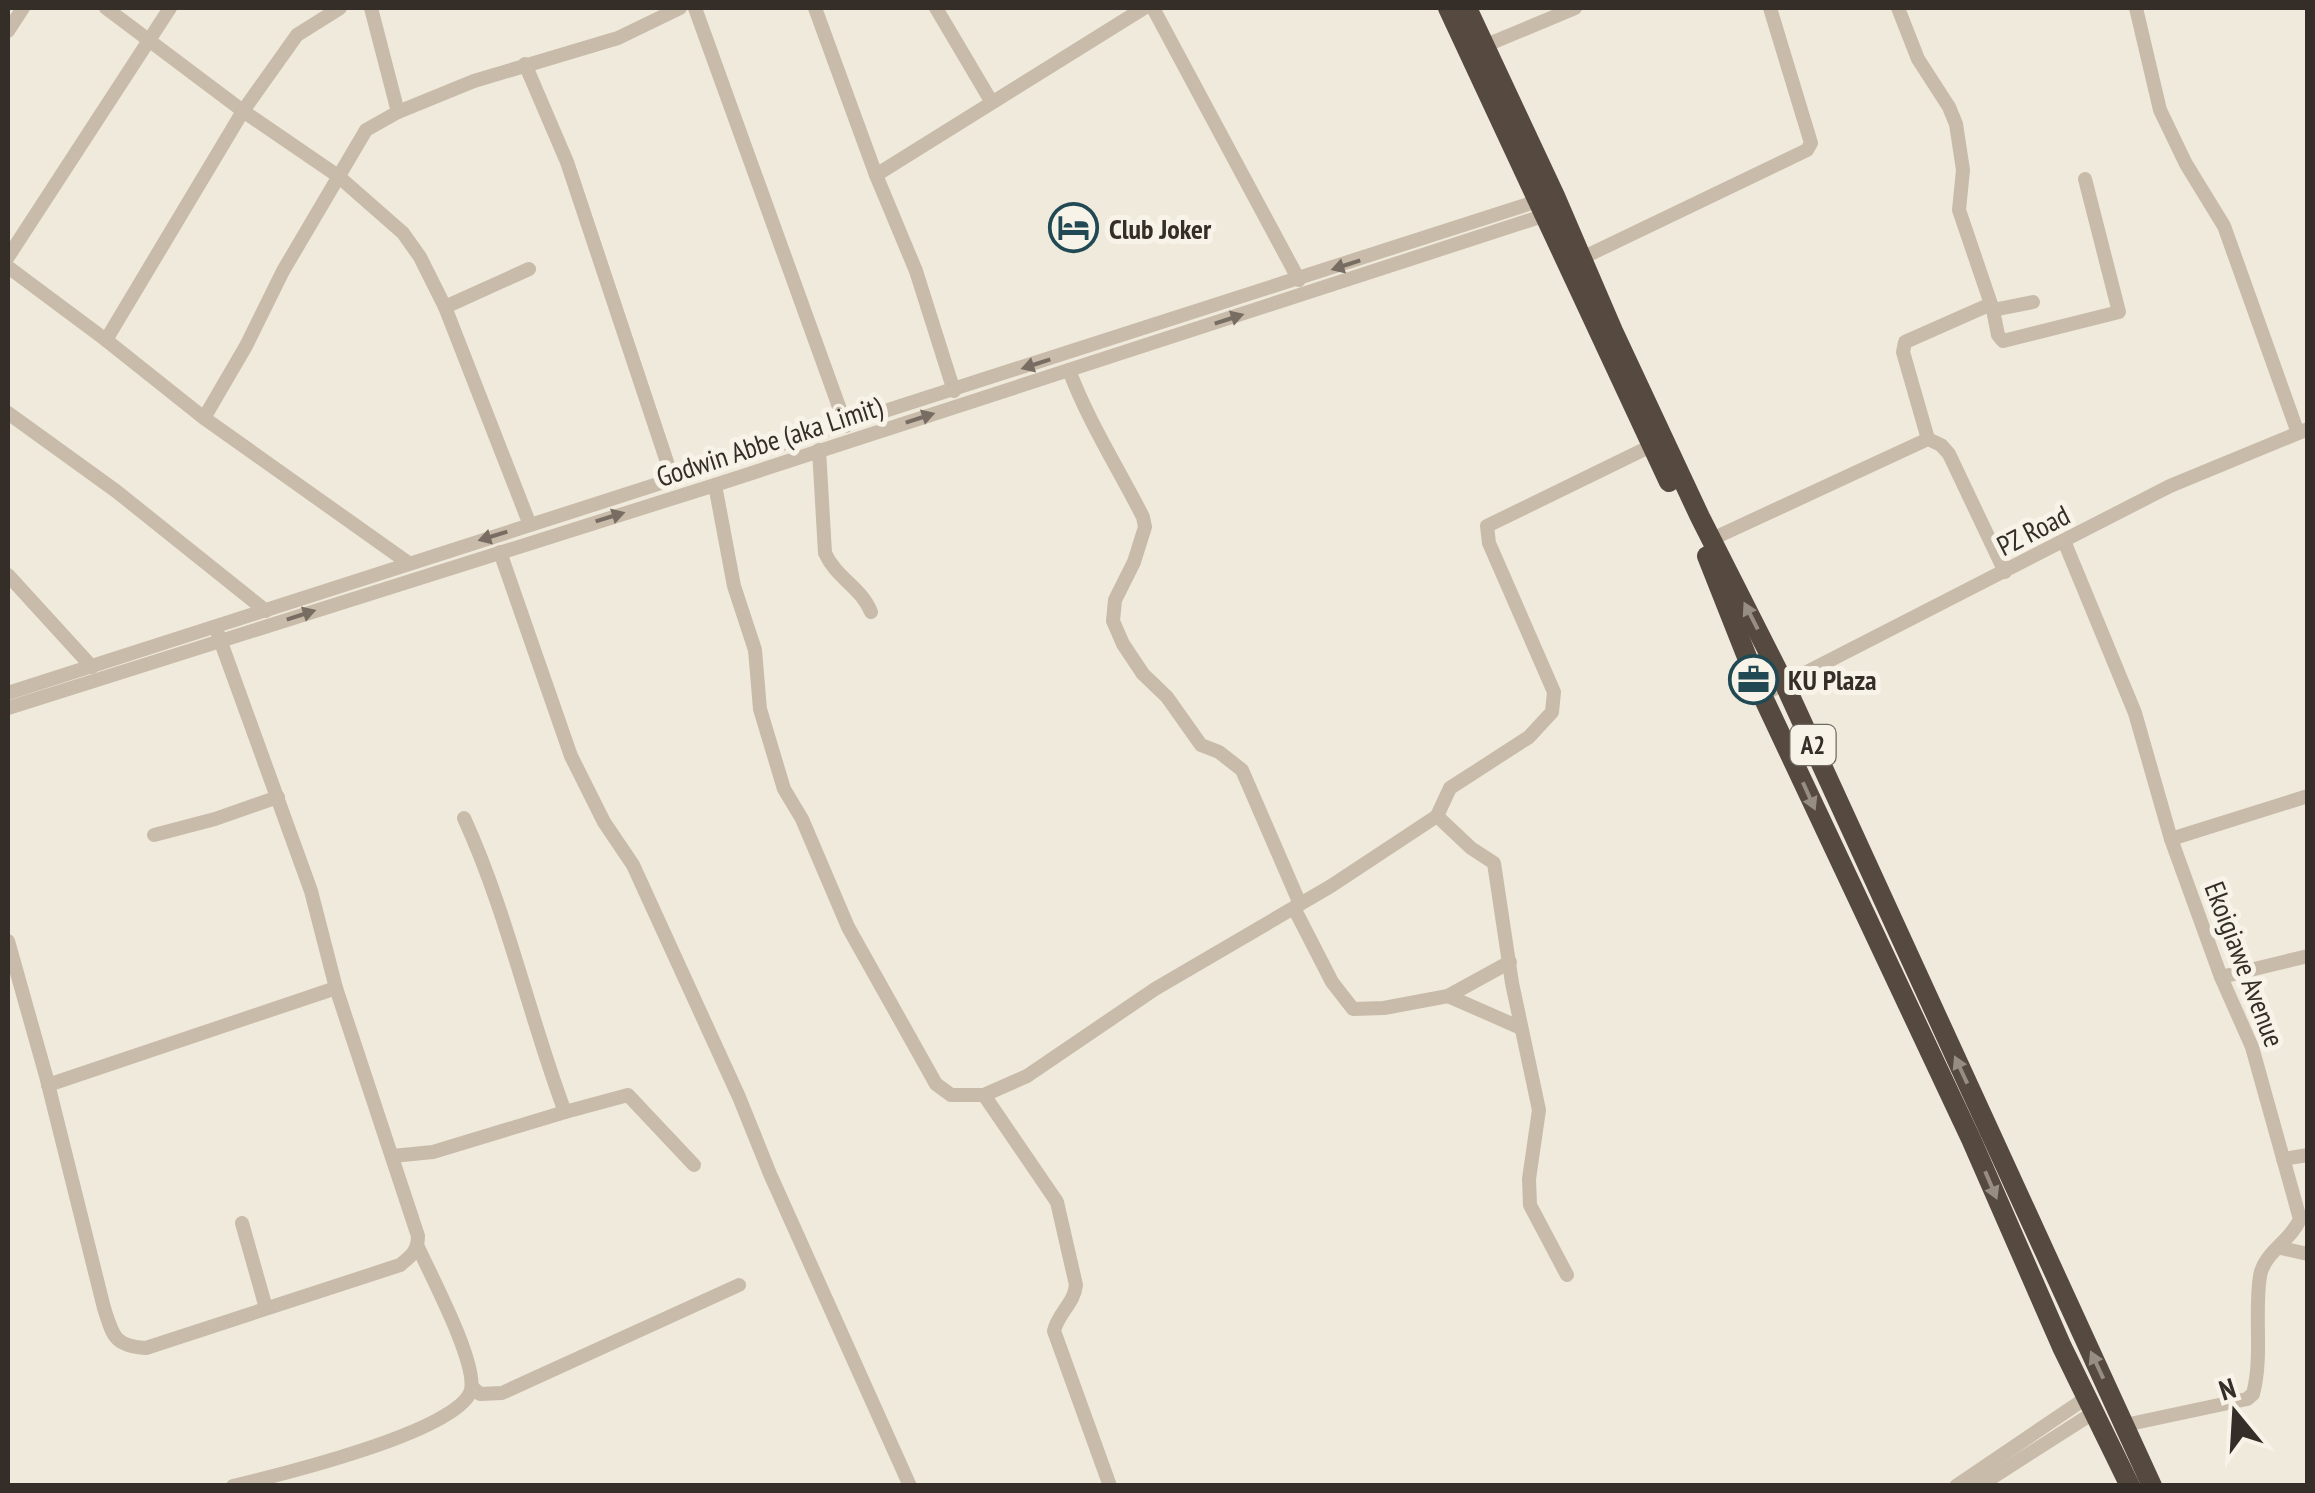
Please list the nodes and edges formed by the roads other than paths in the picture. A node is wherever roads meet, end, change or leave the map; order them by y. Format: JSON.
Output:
{"nodes":[{"id":1,"x":23,"y":8,"type":"edge"},
{"id":2,"x":106,"y":8,"type":"edge"},
{"id":3,"x":170,"y":8,"type":"edge"},
{"id":4,"x":340,"y":8,"type":"edge"},
{"id":5,"x":372,"y":8,"type":"edge"},
{"id":6,"x":680,"y":8,"type":"edge"},
{"id":7,"x":695,"y":8,"type":"edge"},
{"id":8,"x":815,"y":8,"type":"edge"},
{"id":9,"x":936,"y":8,"type":"edge"},
{"id":10,"x":1144,"y":8,"type":"edge"},
{"id":11,"x":1153,"y":8,"type":"edge"},
{"id":12,"x":1448,"y":8,"type":"edge"},
{"id":13,"x":1467,"y":8,"type":"edge"},
{"id":14,"x":1576,"y":8,"type":"edge"},
{"id":15,"x":1770,"y":8,"type":"edge"},
{"id":16,"x":1898,"y":8,"type":"edge"},
{"id":17,"x":2136,"y":8,"type":"edge"},
{"id":18,"x":8,"y":31,"type":"edge"},
{"id":19,"x":149,"y":38,"type":"junction"},
{"id":20,"x":1484,"y":46,"type":"junction"},
{"id":21,"x":525,"y":64,"type":"junction"},
{"id":22,"x":991,"y":101,"type":"junction"},
{"id":23,"x":243,"y":111,"type":"junction"},
{"id":24,"x":398,"y":112,"type":"junction"},
{"id":25,"x":876,"y":175,"type":"junction"},
{"id":26,"x":338,"y":176,"type":"junction"},
{"id":27,"x":2085,"y":179,"type":"dead end"},
{"id":28,"x":1549,"y":206,"type":"junction"},
{"id":29,"x":8,"y":258,"type":"edge"},
{"id":30,"x":1582,"y":258,"type":"junction"},
{"id":31,"x":8,"y":268,"type":"edge"},
{"id":32,"x":529,"y":269,"type":"dead end"},
{"id":33,"x":1299,"y":280,"type":"junction"},
{"id":34,"x":2033,"y":302,"type":"dead end"},
{"id":35,"x":445,"y":307,"type":"junction"},
{"id":36,"x":1992,"y":307,"type":"junction"},
{"id":37,"x":106,"y":340,"type":"junction"},
{"id":38,"x":1070,"y":370,"type":"junction"},
{"id":39,"x":954,"y":391,"type":"junction"},
{"id":40,"x":8,"y":413,"type":"edge"},
{"id":41,"x":204,"y":418,"type":"junction"},
{"id":42,"x":846,"y":426,"type":"junction"},
{"id":43,"x":2303,"y":431,"type":"edge"},
{"id":44,"x":1928,"y":439,"type":"junction"},
{"id":45,"x":1650,"y":446,"type":"junction"},
{"id":46,"x":819,"y":450,"type":"junction"},
{"id":47,"x":672,"y":480,"type":"junction"},
{"id":48,"x":715,"y":485,"type":"junction"},
{"id":49,"x":530,"y":525,"type":"junction"},
{"id":50,"x":1712,"y":539,"type":"junction"},
{"id":51,"x":2064,"y":541,"type":"junction"},
{"id":52,"x":500,"y":552,"type":"junction"},
{"id":53,"x":407,"y":562,"type":"junction"},
{"id":54,"x":2004,"y":572,"type":"junction"},
{"id":55,"x":8,"y":576,"type":"edge"},
{"id":56,"x":380,"y":581,"type":"junction"},
{"id":57,"x":266,"y":611,"type":"junction"},
{"id":58,"x":871,"y":612,"type":"dead end"},
{"id":59,"x":218,"y":635,"type":"junction"},
{"id":60,"x":92,"y":667,"type":"junction"},
{"id":61,"x":1785,"y":685,"type":"junction"},
{"id":62,"x":8,"y":693,"type":"edge"},
{"id":63,"x":1762,"y":696,"type":"junction"},
{"id":64,"x":8,"y":708,"type":"edge"},
{"id":65,"x":278,"y":796,"type":"junction"},
{"id":66,"x":2308,"y":796,"type":"edge"},
{"id":67,"x":1437,"y":816,"type":"junction"},
{"id":68,"x":464,"y":818,"type":"dead end"},
{"id":69,"x":154,"y":835,"type":"dead end"},
{"id":70,"x":2171,"y":839,"type":"junction"},
{"id":71,"x":1297,"y":906,"type":"junction"},
{"id":72,"x":8,"y":940,"type":"edge"},
{"id":73,"x":2308,"y":956,"type":"edge"},
{"id":74,"x":1510,"y":962,"type":"junction"},
{"id":75,"x":2221,"y":977,"type":"junction"},
{"id":76,"x":336,"y":988,"type":"junction"},
{"id":77,"x":1448,"y":996,"type":"junction"},
{"id":78,"x":1521,"y":1028,"type":"junction"},
{"id":79,"x":48,"y":1085,"type":"junction"},
{"id":80,"x":984,"y":1095,"type":"junction"},
{"id":81,"x":565,"y":1112,"type":"junction"},
{"id":82,"x":2308,"y":1155,"type":"edge"},
{"id":83,"x":392,"y":1156,"type":"junction"},
{"id":84,"x":2283,"y":1159,"type":"junction"},
{"id":85,"x":694,"y":1164,"type":"dead end"},
{"id":86,"x":242,"y":1223,"type":"dead end"},
{"id":87,"x":418,"y":1247,"type":"junction"},
{"id":88,"x":2281,"y":1248,"type":"junction"},
{"id":89,"x":2308,"y":1254,"type":"edge"},
{"id":90,"x":1566,"y":1275,"type":"dead end"},
{"id":91,"x":739,"y":1285,"type":"dead end"},
{"id":92,"x":266,"y":1308,"type":"junction"},
{"id":93,"x":472,"y":1387,"type":"junction"},
{"id":94,"x":2090,"y":1406,"type":"junction"},
{"id":95,"x":2125,"y":1425,"type":"junction"},
{"id":96,"x":233,"y":1486,"type":"edge"},
{"id":97,"x":910,"y":1486,"type":"edge"},
{"id":98,"x":1110,"y":1486,"type":"edge"},
{"id":99,"x":1956,"y":1486,"type":"edge"},
{"id":100,"x":1979,"y":1486,"type":"edge"},
{"id":101,"x":2130,"y":1486,"type":"edge"},
{"id":102,"x":2152,"y":1486,"type":"edge"}],
"edges":[{"from":1,"to":18,"type":"street"},
{"from":2,"to":19,"type":"street"},
{"from":3,"to":19,"type":"street"},
{"from":4,"to":23,"type":"street"},
{"from":5,"to":24,"type":"street"},
{"from":6,"to":21,"type":"street"},
{"from":7,"to":42,"type":"street"},
{"from":8,"to":25,"type":"street"},
{"from":9,"to":22,"type":"street"},
{"from":10,"to":22,"type":"street"},
{"from":11,"to":33,"type":"street"},
{"from":12,"to":28,"type":"highway","number":"A2"},
{"from":13,"to":20,"type":"highway","number":"A2"},
{"from":14,"to":20,"type":"street"},
{"from":15,"to":30,"type":"street"},
{"from":16,"to":36,"type":"street"},
{"from":17,"to":43,"type":"street"},
{"from":19,"to":23,"type":"street"},
{"from":19,"to":29,"type":"street"},
{"from":20,"to":28,"type":"highway","number":"A2"},
{"from":21,"to":24,"type":"street"},
{"from":21,"to":47,"type":"street"},
{"from":22,"to":25,"type":"street"},
{"from":23,"to":26,"type":"street"},
{"from":23,"to":37,"type":"street"},
{"from":24,"to":26,"type":"street"},
{"from":25,"to":39,"type":"street"},
{"from":26,"to":35,"type":"street"},
{"from":26,"to":41,"type":"street"},
{"from":27,"to":36,"type":"street"},
{"from":28,"to":30,"type":"highway","number":"A2"},
{"from":28,"to":33,"type":"street","name":"Godwin Abbe (aka Limit)","one_way":true},
{"from":38,"to":28,"type":"street","name":"Godwin Abbe (aka Limit)","one_way":true},
{"from":28,"to":45,"type":"highway","number":"A2"},
{"from":30,"to":50,"type":"highway","number":"A2"},
{"from":31,"to":37,"type":"street"},
{"from":32,"to":35,"type":"street"},
{"from":33,"to":39,"type":"street","name":"Godwin Abbe (aka Limit)","one_way":true},
{"from":34,"to":36,"type":"street"},
{"from":35,"to":49,"type":"street"},
{"from":36,"to":44,"type":"street"},
{"from":37,"to":41,"type":"street"},
{"from":46,"to":38,"type":"street","name":"Godwin Abbe (aka Limit)","one_way":true},
{"from":38,"to":71,"type":"street"},
{"from":39,"to":42,"type":"street","name":"Godwin Abbe (aka Limit)"},
{"from":40,"to":57,"type":"street"},
{"from":41,"to":53,"type":"street"},
{"from":42,"to":47,"type":"street","name":"Godwin Abbe (aka Limit)"},
{"from":43,"to":51,"type":"street","name":"PZ Road"},
{"from":44,"to":50,"type":"street"},
{"from":44,"to":54,"type":"street"},
{"from":45,"to":63,"type":"highway","number":"A2"},
{"from":45,"to":67,"type":"street"},
{"from":46,"to":48,"type":"street","name":"Godwin Abbe (aka Limit)"},
{"from":46,"to":58,"type":"street"},
{"from":47,"to":49,"type":"street","name":"Godwin Abbe (aka Limit)"},
{"from":52,"to":48,"type":"street","name":"Godwin Abbe (aka Limit)","one_way":true},
{"from":48,"to":80,"type":"street"},
{"from":49,"to":53,"type":"street","name":"Godwin Abbe (aka Limit)","one_way":true},
{"from":61,"to":50,"type":"highway","number":"A2","one_way":true},
{"from":51,"to":54,"type":"street","name":"PZ Road"},
{"from":51,"to":70,"type":"street","name":"Ekoigiawe Avenue"},
{"from":52,"to":56,"type":"street","name":"Godwin Abbe (aka Limit)"},
{"from":52,"to":97,"type":"street"},
{"from":53,"to":56,"type":"street","name":"Godwin Abbe (aka Limit)"},
{"from":54,"to":61,"type":"street","name":"PZ Road"},
{"from":55,"to":60,"type":"street"},
{"from":56,"to":57,"type":"street","name":"Godwin Abbe (aka Limit)"},
{"from":59,"to":56,"type":"street","name":"Godwin Abbe (aka Limit)","one_way":true},
{"from":57,"to":59,"type":"street","name":"Godwin Abbe (aka Limit)"},
{"from":59,"to":60,"type":"street","name":"Godwin Abbe (aka Limit)"},
{"from":59,"to":64,"type":"street","name":"Godwin Abbe (aka Limit)"},
{"from":59,"to":65,"type":"street"},
{"from":60,"to":62,"type":"street","name":"Godwin Abbe (aka Limit)"},
{"from":61,"to":63,"type":"street","name":"PZ Road"},
{"from":95,"to":61,"type":"highway","number":"A2","one_way":true},
{"from":63,"to":94,"type":"highway","number":"A2","one_way":true},
{"from":65,"to":69,"type":"street"},
{"from":65,"to":76,"type":"street"},
{"from":66,"to":70,"type":"street"},
{"from":67,"to":71,"type":"street"},
{"from":67,"to":74,"type":"street"},
{"from":68,"to":81,"type":"street"},
{"from":70,"to":75,"type":"street","name":"Ekoigiawe Avenue"},
{"from":71,"to":77,"type":"street"},
{"from":71,"to":80,"type":"street"},
{"from":72,"to":79,"type":"street"},
{"from":73,"to":75,"type":"street"},
{"from":74,"to":77,"type":"street"},
{"from":74,"to":78,"type":"street"},
{"from":75,"to":84,"type":"street","name":"Ekoigiawe Avenue"},
{"from":76,"to":79,"type":"street"},
{"from":76,"to":83,"type":"street"},
{"from":77,"to":78,"type":"street"},
{"from":78,"to":90,"type":"street"},
{"from":79,"to":92,"type":"street"},
{"from":80,"to":98,"type":"street"},
{"from":81,"to":83,"type":"street"},
{"from":81,"to":85,"type":"street"},
{"from":82,"to":84,"type":"street"},
{"from":83,"to":87,"type":"street"},
{"from":84,"to":88,"type":"street","name":"Ekoigiawe Avenue"},
{"from":86,"to":92,"type":"street"},
{"from":87,"to":92,"type":"street"},
{"from":87,"to":93,"type":"street"},
{"from":88,"to":89,"type":"street"},
{"from":88,"to":95,"type":"street","name":"Ekoigiawe Avenue"},
{"from":91,"to":93,"type":"street"},
{"from":93,"to":96,"type":"street"},
{"from":94,"to":99,"type":"street"},
{"from":94,"to":100,"type":"street"},
{"from":94,"to":101,"type":"highway","number":"A2"},
{"from":95,"to":102,"type":"highway","number":"A2"}]}
